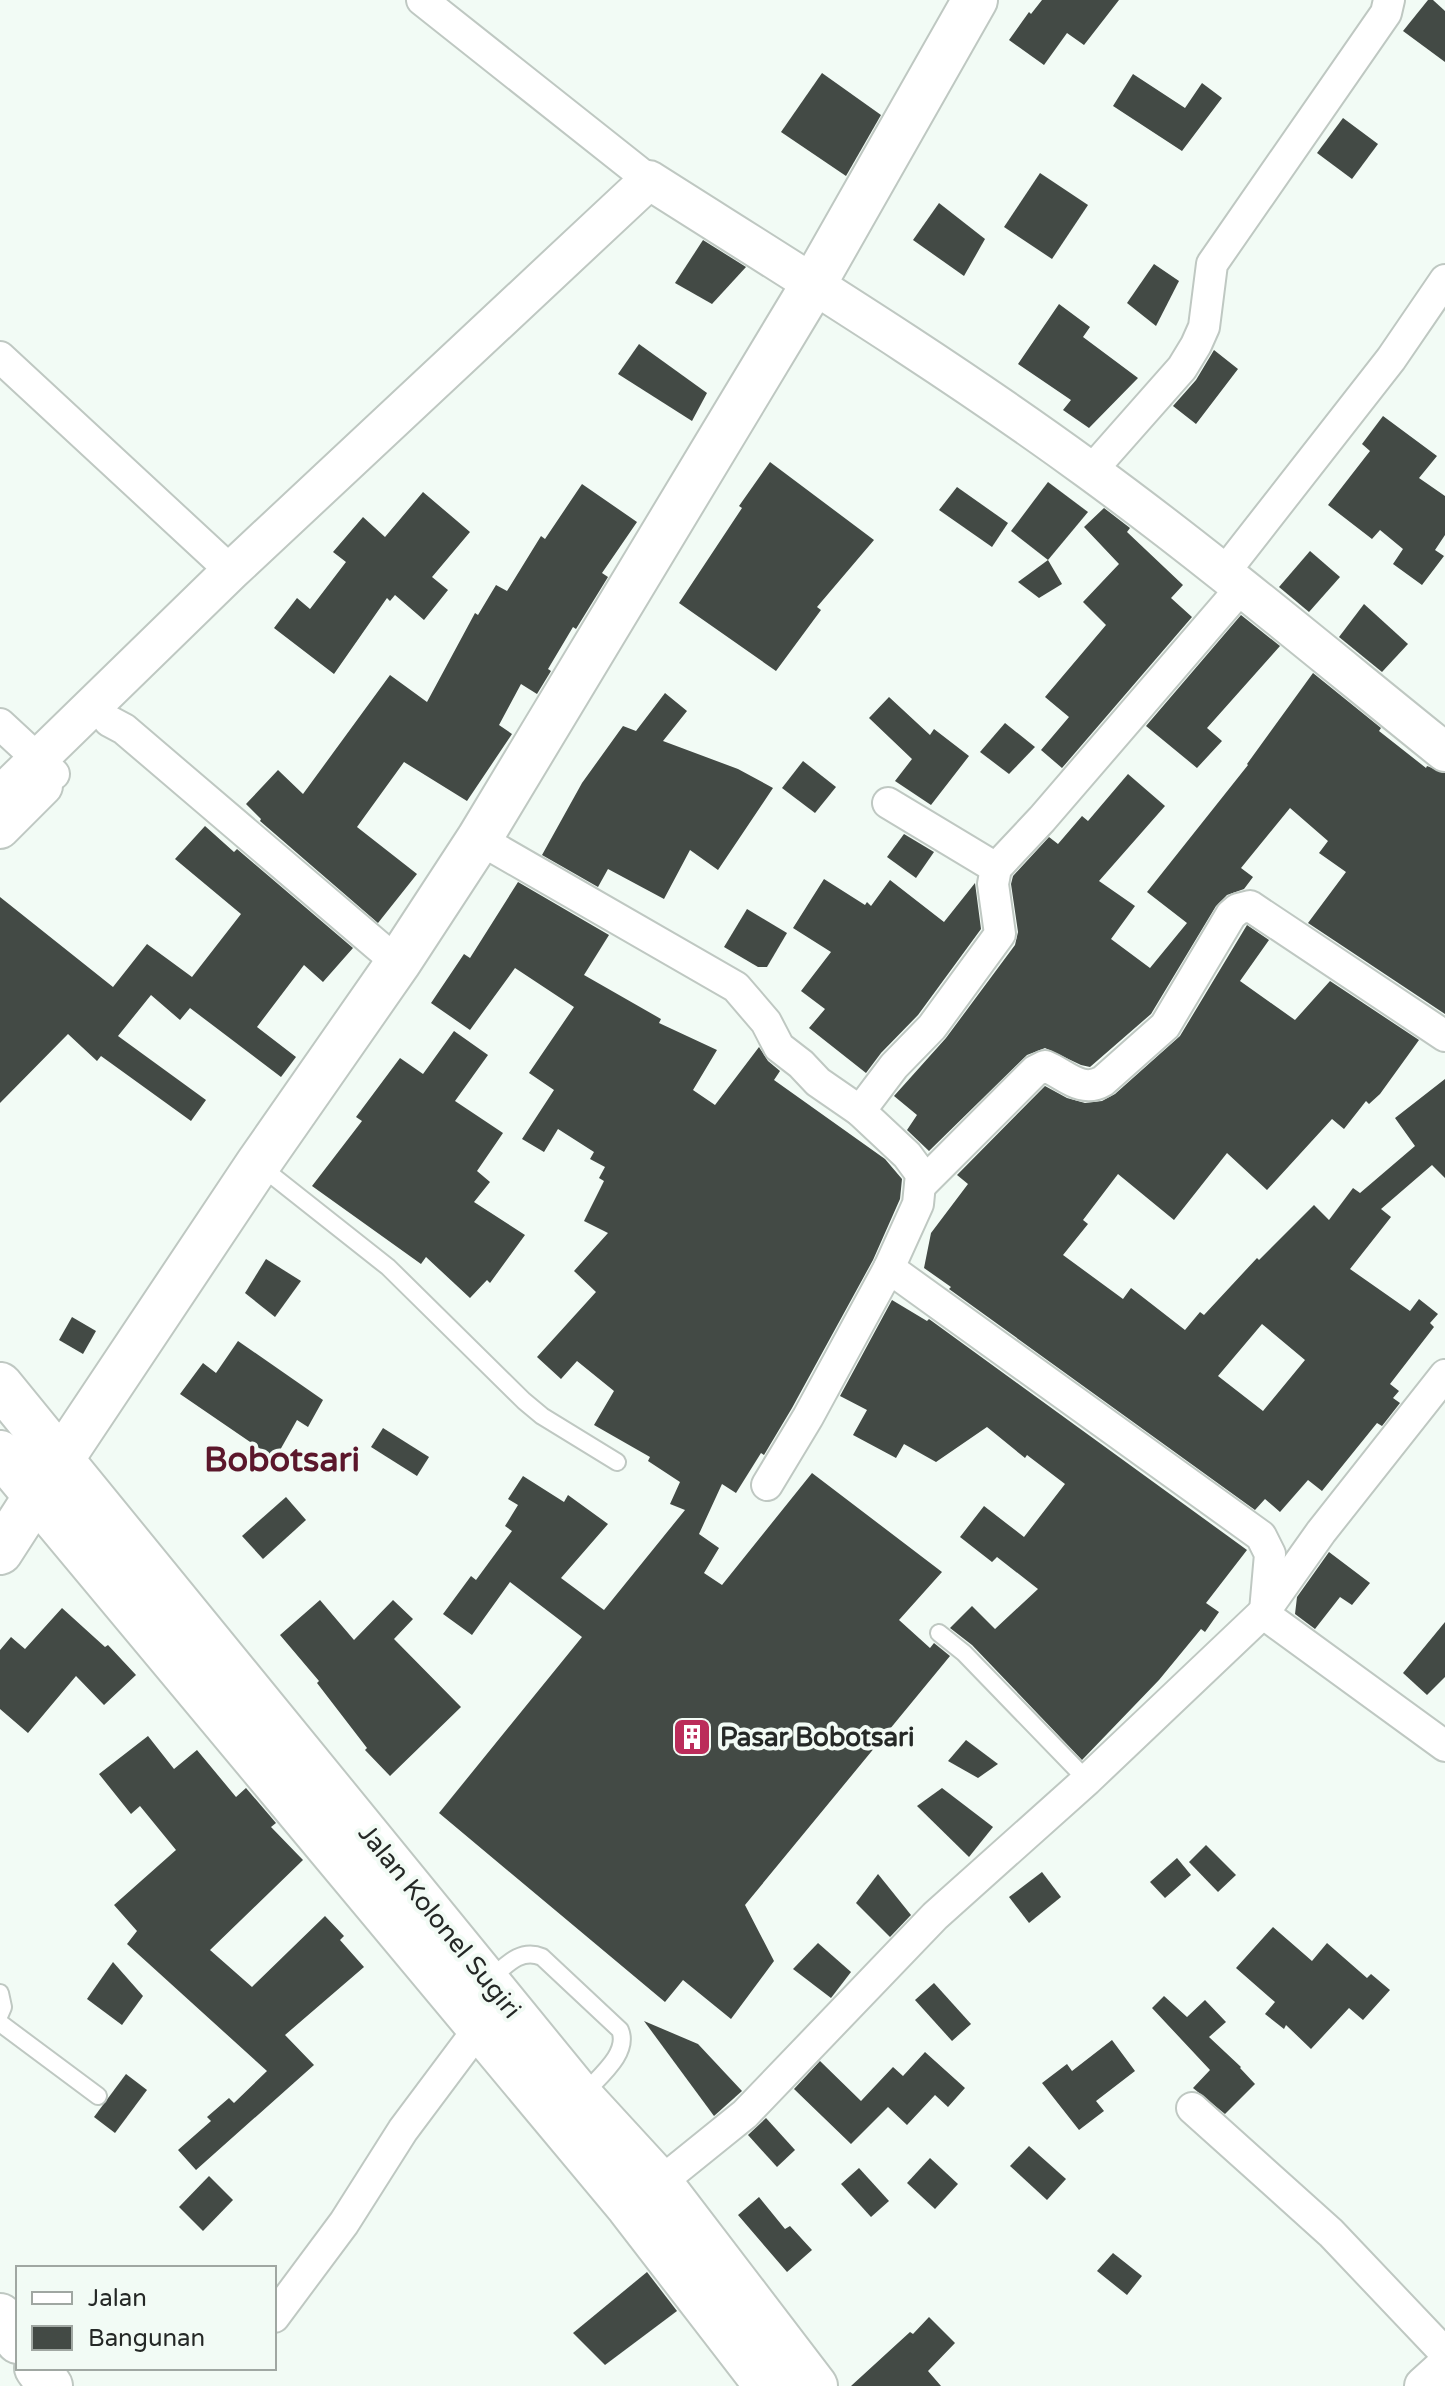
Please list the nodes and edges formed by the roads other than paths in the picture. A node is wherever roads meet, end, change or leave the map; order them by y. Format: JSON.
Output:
{"nodes":[{"id":1,"x":422,"y":0,"type":"edge"},
{"id":2,"x":975,"y":0,"type":"edge"},
{"id":3,"x":1389,"y":0,"type":"edge"},
{"id":4,"x":659,"y":186,"type":"junction"},
{"id":5,"x":1445,"y":280,"type":"edge"},
{"id":6,"x":813,"y":285,"type":"junction"},
{"id":7,"x":0,"y":357,"type":"edge"},
{"id":8,"x":1091,"y":471,"type":"junction"},
{"id":9,"x":231,"y":571,"type":"junction"},
{"id":10,"x":1232,"y":581,"type":"junction"},
{"id":11,"x":109,"y":721,"type":"junction"},
{"id":12,"x":0,"y":724,"type":"edge"},
{"id":13,"x":1445,"y":752,"type":"edge"},
{"id":14,"x":47,"y":766,"type":"junction"},
{"id":15,"x":0,"y":796,"type":"edge"},
{"id":16,"x":888,"y":803,"type":"dead end"},
{"id":17,"x":0,"y":829,"type":"edge"},
{"id":18,"x":479,"y":839,"type":"junction"},
{"id":19,"x":996,"y":868,"type":"junction"},
{"id":20,"x":398,"y":963,"type":"junction"},
{"id":21,"x":1445,"y":1036,"type":"edge"},
{"id":22,"x":860,"y":1111,"type":"junction"},
{"id":23,"x":258,"y":1164,"type":"junction"},
{"id":24,"x":920,"y":1186,"type":"junction"},
{"id":25,"x":889,"y":1268,"type":"junction"},
{"id":26,"x":1445,"y":1375,"type":"edge"},
{"id":27,"x":0,"y":1385,"type":"edge"},
{"id":28,"x":0,"y":1453,"type":"edge"},
{"id":29,"x":62,"y":1458,"type":"junction"},
{"id":30,"x":617,"y":1462,"type":"dead end"},
{"id":31,"x":767,"y":1485,"type":"dead end"},
{"id":32,"x":36,"y":1495,"type":"junction"},
{"id":33,"x":0,"y":1552,"type":"edge"},
{"id":34,"x":1265,"y":1611,"type":"junction"},
{"id":35,"x":939,"y":1633,"type":"dead end"},
{"id":36,"x":1445,"y":1746,"type":"edge"},
{"id":37,"x":1087,"y":1780,"type":"junction"},
{"id":38,"x":0,"y":1993,"type":"edge"},
{"id":39,"x":477,"y":2004,"type":"junction"},
{"id":40,"x":0,"y":2014,"type":"edge"},
{"id":41,"x":0,"y":2023,"type":"edge"},
{"id":42,"x":98,"y":2096,"type":"dead end"},
{"id":43,"x":581,"y":2097,"type":"junction"},
{"id":44,"x":1192,"y":2108,"type":"dead end"},
{"id":45,"x":645,"y":2195,"type":"junction"},
{"id":46,"x":276,"y":2314,"type":"edge"},
{"id":47,"x":0,"y":2316,"type":"edge"},
{"id":48,"x":16,"y":2338,"type":"edge"},
{"id":49,"x":1445,"y":2353,"type":"edge"},
{"id":50,"x":1445,"y":2367,"type":"edge"},
{"id":51,"x":767,"y":2386,"type":"edge"},
{"id":52,"x":815,"y":2386,"type":"edge"},
{"id":53,"x":1424,"y":2386,"type":"edge"}],
"edges":[{"from":1,"to":4,"type":"street"},
{"from":2,"to":6,"type":"main road"},
{"from":3,"to":8,"type":"street"},
{"from":4,"to":6,"type":"street"},
{"from":4,"to":9,"type":"street"},
{"from":4,"to":11,"type":"street"},
{"from":5,"to":10,"type":"street"},
{"from":6,"to":8,"type":"street"},
{"from":6,"to":18,"type":"main road"},
{"from":7,"to":9,"type":"street"},
{"from":8,"to":10,"type":"street"},
{"from":9,"to":14,"type":"street"},
{"from":10,"to":13,"type":"street"},
{"from":10,"to":19,"type":"street"},
{"from":11,"to":14,"type":"street"},
{"from":11,"to":20,"type":"street"},
{"from":12,"to":14,"type":"street"},
{"from":14,"to":15,"type":"street"},
{"from":14,"to":17,"type":"street"},
{"from":16,"to":19,"type":"street"},
{"from":18,"to":20,"type":"main road"},
{"from":18,"to":22,"type":"street"},
{"from":19,"to":22,"type":"street"},
{"from":20,"to":23,"type":"main road"},
{"from":21,"to":24,"type":"street"},
{"from":22,"to":24,"type":"street"},
{"from":23,"to":29,"type":"main road"},
{"from":23,"to":30,"type":"lane"},
{"from":24,"to":25,"type":"street"},
{"from":25,"to":31,"type":"street"},
{"from":25,"to":34,"type":"street"},
{"from":26,"to":34,"type":"street"},
{"from":27,"to":29,"type":"main road","name":"Jalan Kolonel Sugiri"},
{"from":28,"to":32,"type":"main road"},
{"from":29,"to":32,"type":"main road"},
{"from":29,"to":39,"type":"main road","name":"Jalan Kolonel Sugiri"},
{"from":32,"to":33,"type":"main road"},
{"from":32,"to":39,"type":"main road"},
{"from":34,"to":36,"type":"street"},
{"from":34,"to":37,"type":"street"},
{"from":35,"to":37,"type":"lane"},
{"from":37,"to":45,"type":"street"},
{"from":38,"to":40,"type":"lane"},
{"from":39,"to":43,"type":"main road","name":"Jalan Kolonel Sugiri"},
{"from":39,"to":43,"type":"lane"},
{"from":39,"to":45,"type":"main road"},
{"from":39,"to":46,"type":"street"},
{"from":41,"to":42,"type":"lane"},
{"from":43,"to":45,"type":"main road","name":"Jalan Kolonel Sugiri"},
{"from":44,"to":49,"type":"street"},
{"from":45,"to":51,"type":"main road"},
{"from":45,"to":52,"type":"main road","name":"Jalan Kolonel Sugiri"},
{"from":47,"to":48,"type":"main road"},
{"from":50,"to":53,"type":"street"}]}
